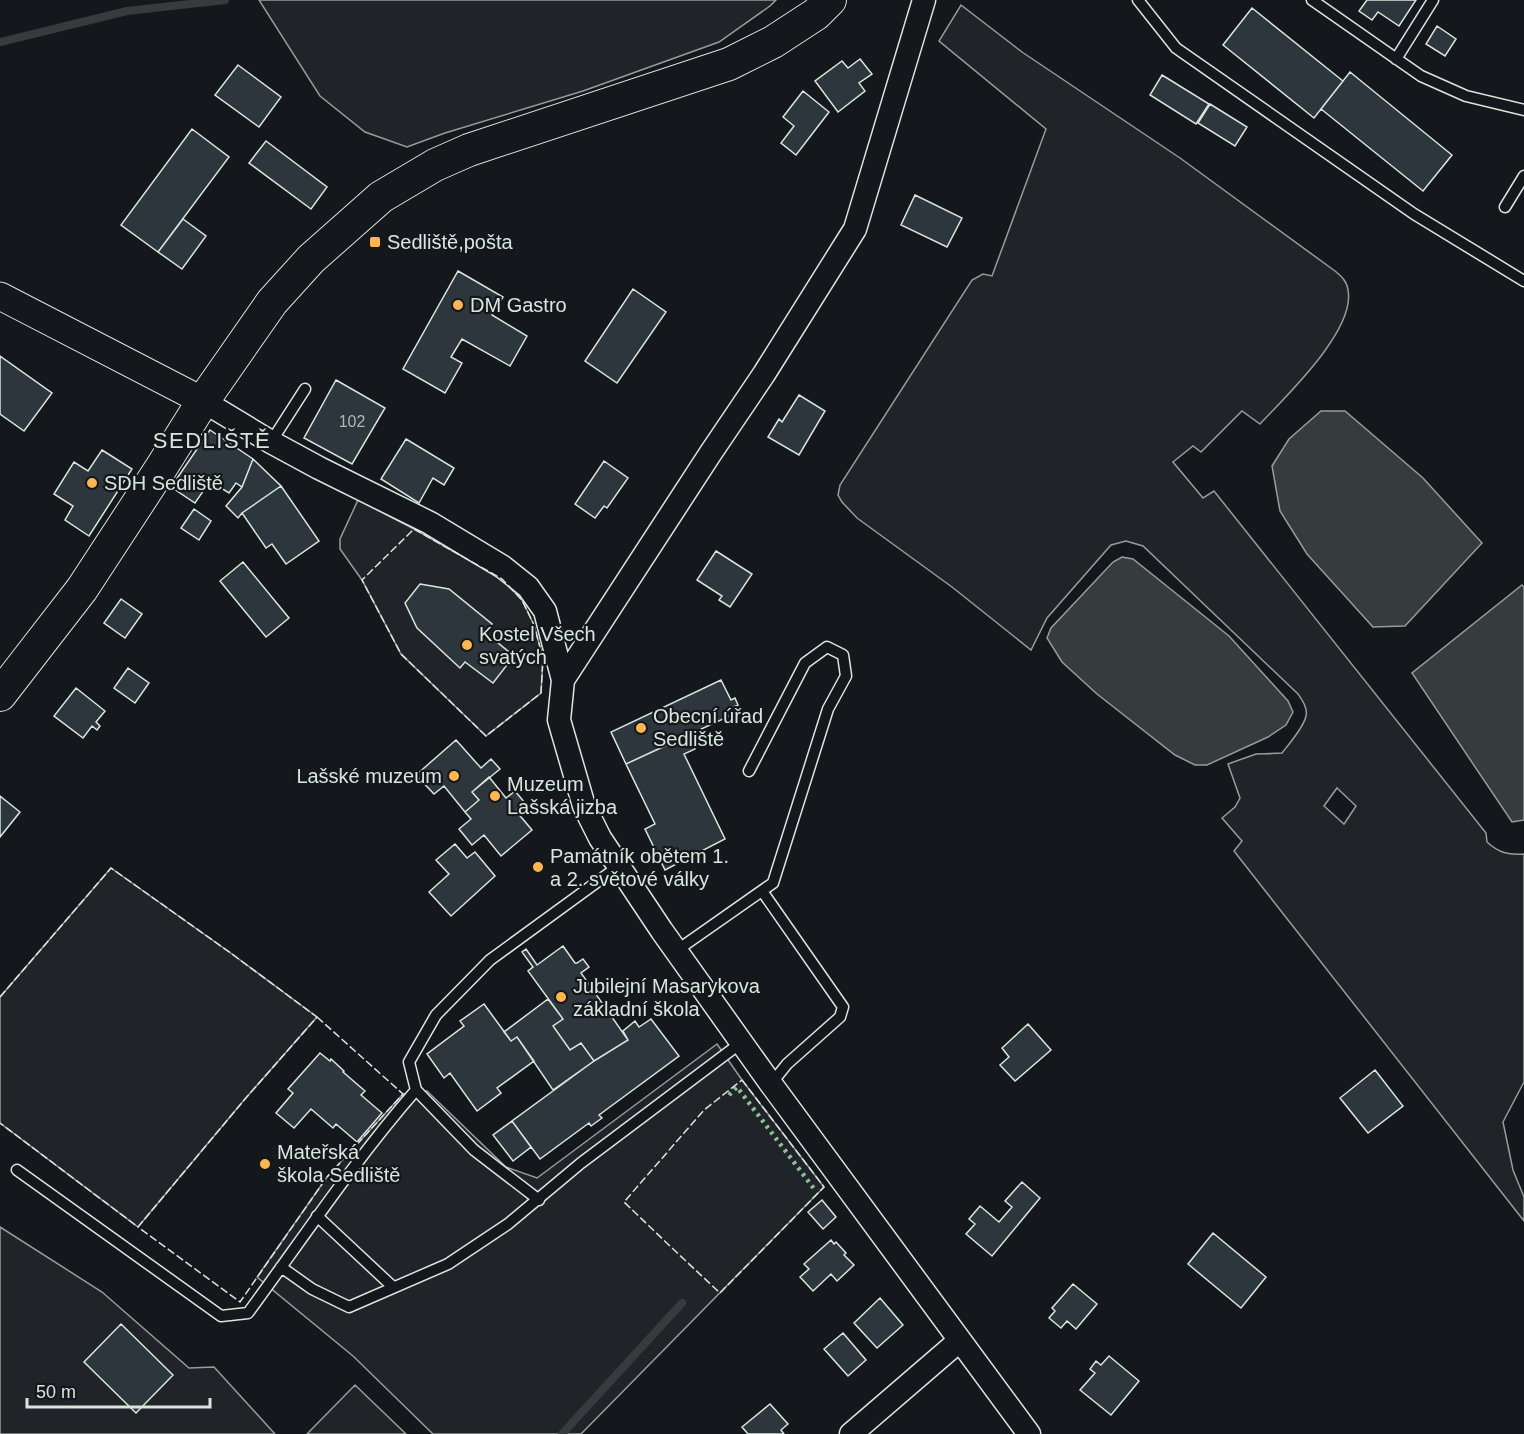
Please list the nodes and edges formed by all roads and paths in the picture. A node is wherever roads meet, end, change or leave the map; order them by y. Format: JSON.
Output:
{"nodes":[{"id":1,"x":830,"y":0,"type":"edge"},
{"id":2,"x":924,"y":0,"type":"edge"},
{"id":3,"x":1138,"y":0,"type":"edge"},
{"id":4,"x":1312,"y":0,"type":"edge"},
{"id":5,"x":1433,"y":0,"type":"edge"},
{"id":6,"x":1396,"y":59,"type":"junction"},
{"id":7,"x":1524,"y":110,"type":"edge"},
{"id":8,"x":1524,"y":176,"type":"edge"},
{"id":9,"x":1505,"y":207,"type":"dead end"},
{"id":10,"x":1524,"y":281,"type":"edge"},
{"id":11,"x":0,"y":296,"type":"edge"},
{"id":12,"x":305,"y":389,"type":"dead end"},
{"id":13,"x":203,"y":401,"type":"junction"},
{"id":14,"x":271,"y":442,"type":"junction"},
{"id":15,"x":563,"y":680,"type":"junction"},
{"id":16,"x":0,"y":695,"type":"edge"},
{"id":17,"x":749,"y":771,"type":"dead end"},
{"id":18,"x":619,"y":866,"type":"junction"},
{"id":19,"x":762,"y":891,"type":"junction"},
{"id":20,"x":676,"y":951,"type":"junction"},
{"id":21,"x":741,"y":1042,"type":"junction"},
{"id":22,"x":771,"y":1084,"type":"junction"},
{"id":23,"x":417,"y":1090,"type":"junction"},
{"id":24,"x":17,"y":1170,"type":"dead end"},
{"id":25,"x":539,"y":1200,"type":"junction"},
{"id":26,"x":317,"y":1216,"type":"junction"},
{"id":27,"x":281,"y":1267,"type":"junction"},
{"id":28,"x":393,"y":1287,"type":"junction"},
{"id":29,"x":959,"y":1341,"type":"junction"},
{"id":30,"x":851,"y":1434,"type":"edge"},
{"id":31,"x":1029,"y":1434,"type":"edge"}],
"edges":[{"from":1,"to":13,"type":"main road"},
{"from":2,"to":15,"type":"street"},
{"from":3,"to":10,"type":"lane"},
{"from":4,"to":6,"type":"lane"},
{"from":5,"to":6,"type":"lane"},
{"from":6,"to":7,"type":"lane"},
{"from":8,"to":9,"type":"lane"},
{"from":11,"to":13,"type":"street"},
{"from":12,"to":14,"type":"lane"},
{"from":13,"to":14,"type":"street"},
{"from":13,"to":16,"type":"main road"},
{"from":14,"to":15,"type":"street"},
{"from":15,"to":18,"type":"street"},
{"from":17,"to":19,"type":"lane"},
{"from":18,"to":20,"type":"street"},
{"from":18,"to":23,"type":"lane"},
{"from":19,"to":20,"type":"lane"},
{"from":19,"to":22,"type":"lane"},
{"from":20,"to":21,"type":"street"},
{"from":21,"to":22,"type":"street"},
{"from":21,"to":25,"type":"lane"},
{"from":22,"to":29,"type":"street"},
{"from":23,"to":25,"type":"lane"},
{"from":23,"to":26,"type":"lane"},
{"from":24,"to":27,"type":"lane"},
{"from":25,"to":28,"type":"lane"},
{"from":26,"to":27,"type":"lane"},
{"from":26,"to":28,"type":"lane"},
{"from":27,"to":28,"type":"lane"},
{"from":29,"to":30,"type":"street"},
{"from":29,"to":31,"type":"street"}]}
